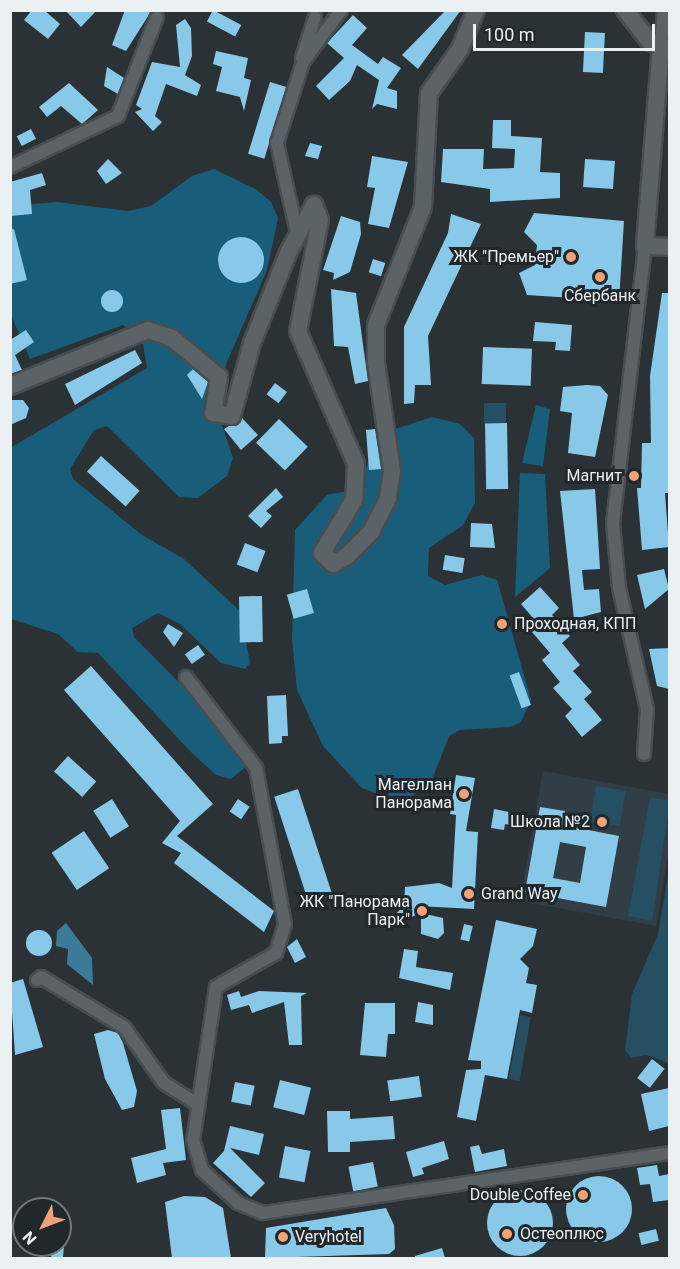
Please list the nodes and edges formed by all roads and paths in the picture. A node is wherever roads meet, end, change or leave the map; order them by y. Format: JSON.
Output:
{"nodes":[{"id":1,"x":341,"y":10,"type":"edge"},
{"id":2,"x":476,"y":10,"type":"edge"},
{"id":3,"x":625,"y":10,"type":"edge"},
{"id":4,"x":664,"y":10,"type":"edge"},
{"id":5,"x":157,"y":17,"type":"dead end"},
{"id":6,"x":315,"y":17,"type":"dead end"},
{"id":7,"x":661,"y":45,"type":"junction"},
{"id":8,"x":303,"y":63,"type":"junction"},
{"id":9,"x":10,"y":166,"type":"edge"},
{"id":10,"x":298,"y":238,"type":"junction"},
{"id":11,"x":645,"y":246,"type":"junction"},
{"id":12,"x":669,"y":247,"type":"edge"},
{"id":13,"x":10,"y":386,"type":"edge"},
{"id":14,"x":186,"y":677,"type":"dead end"},
{"id":15,"x":644,"y":754,"type":"dead end"},
{"id":16,"x":36,"y":980,"type":"dead end"},
{"id":17,"x":199,"y":1105,"type":"junction"},
{"id":18,"x":669,"y":1153,"type":"edge"}],
"edges":[{"from":1,"to":8,"type":"street"},
{"from":2,"to":10,"type":"street"},
{"from":3,"to":7,"type":"street"},
{"from":4,"to":7,"type":"street"},
{"from":5,"to":9,"type":"street"},
{"from":6,"to":8,"type":"street"},
{"from":7,"to":11,"type":"street"},
{"from":8,"to":10,"type":"street"},
{"from":10,"to":13,"type":"street"},
{"from":11,"to":12,"type":"street"},
{"from":11,"to":15,"type":"street"},
{"from":14,"to":17,"type":"street"},
{"from":16,"to":17,"type":"street"},
{"from":17,"to":18,"type":"street"}]}
